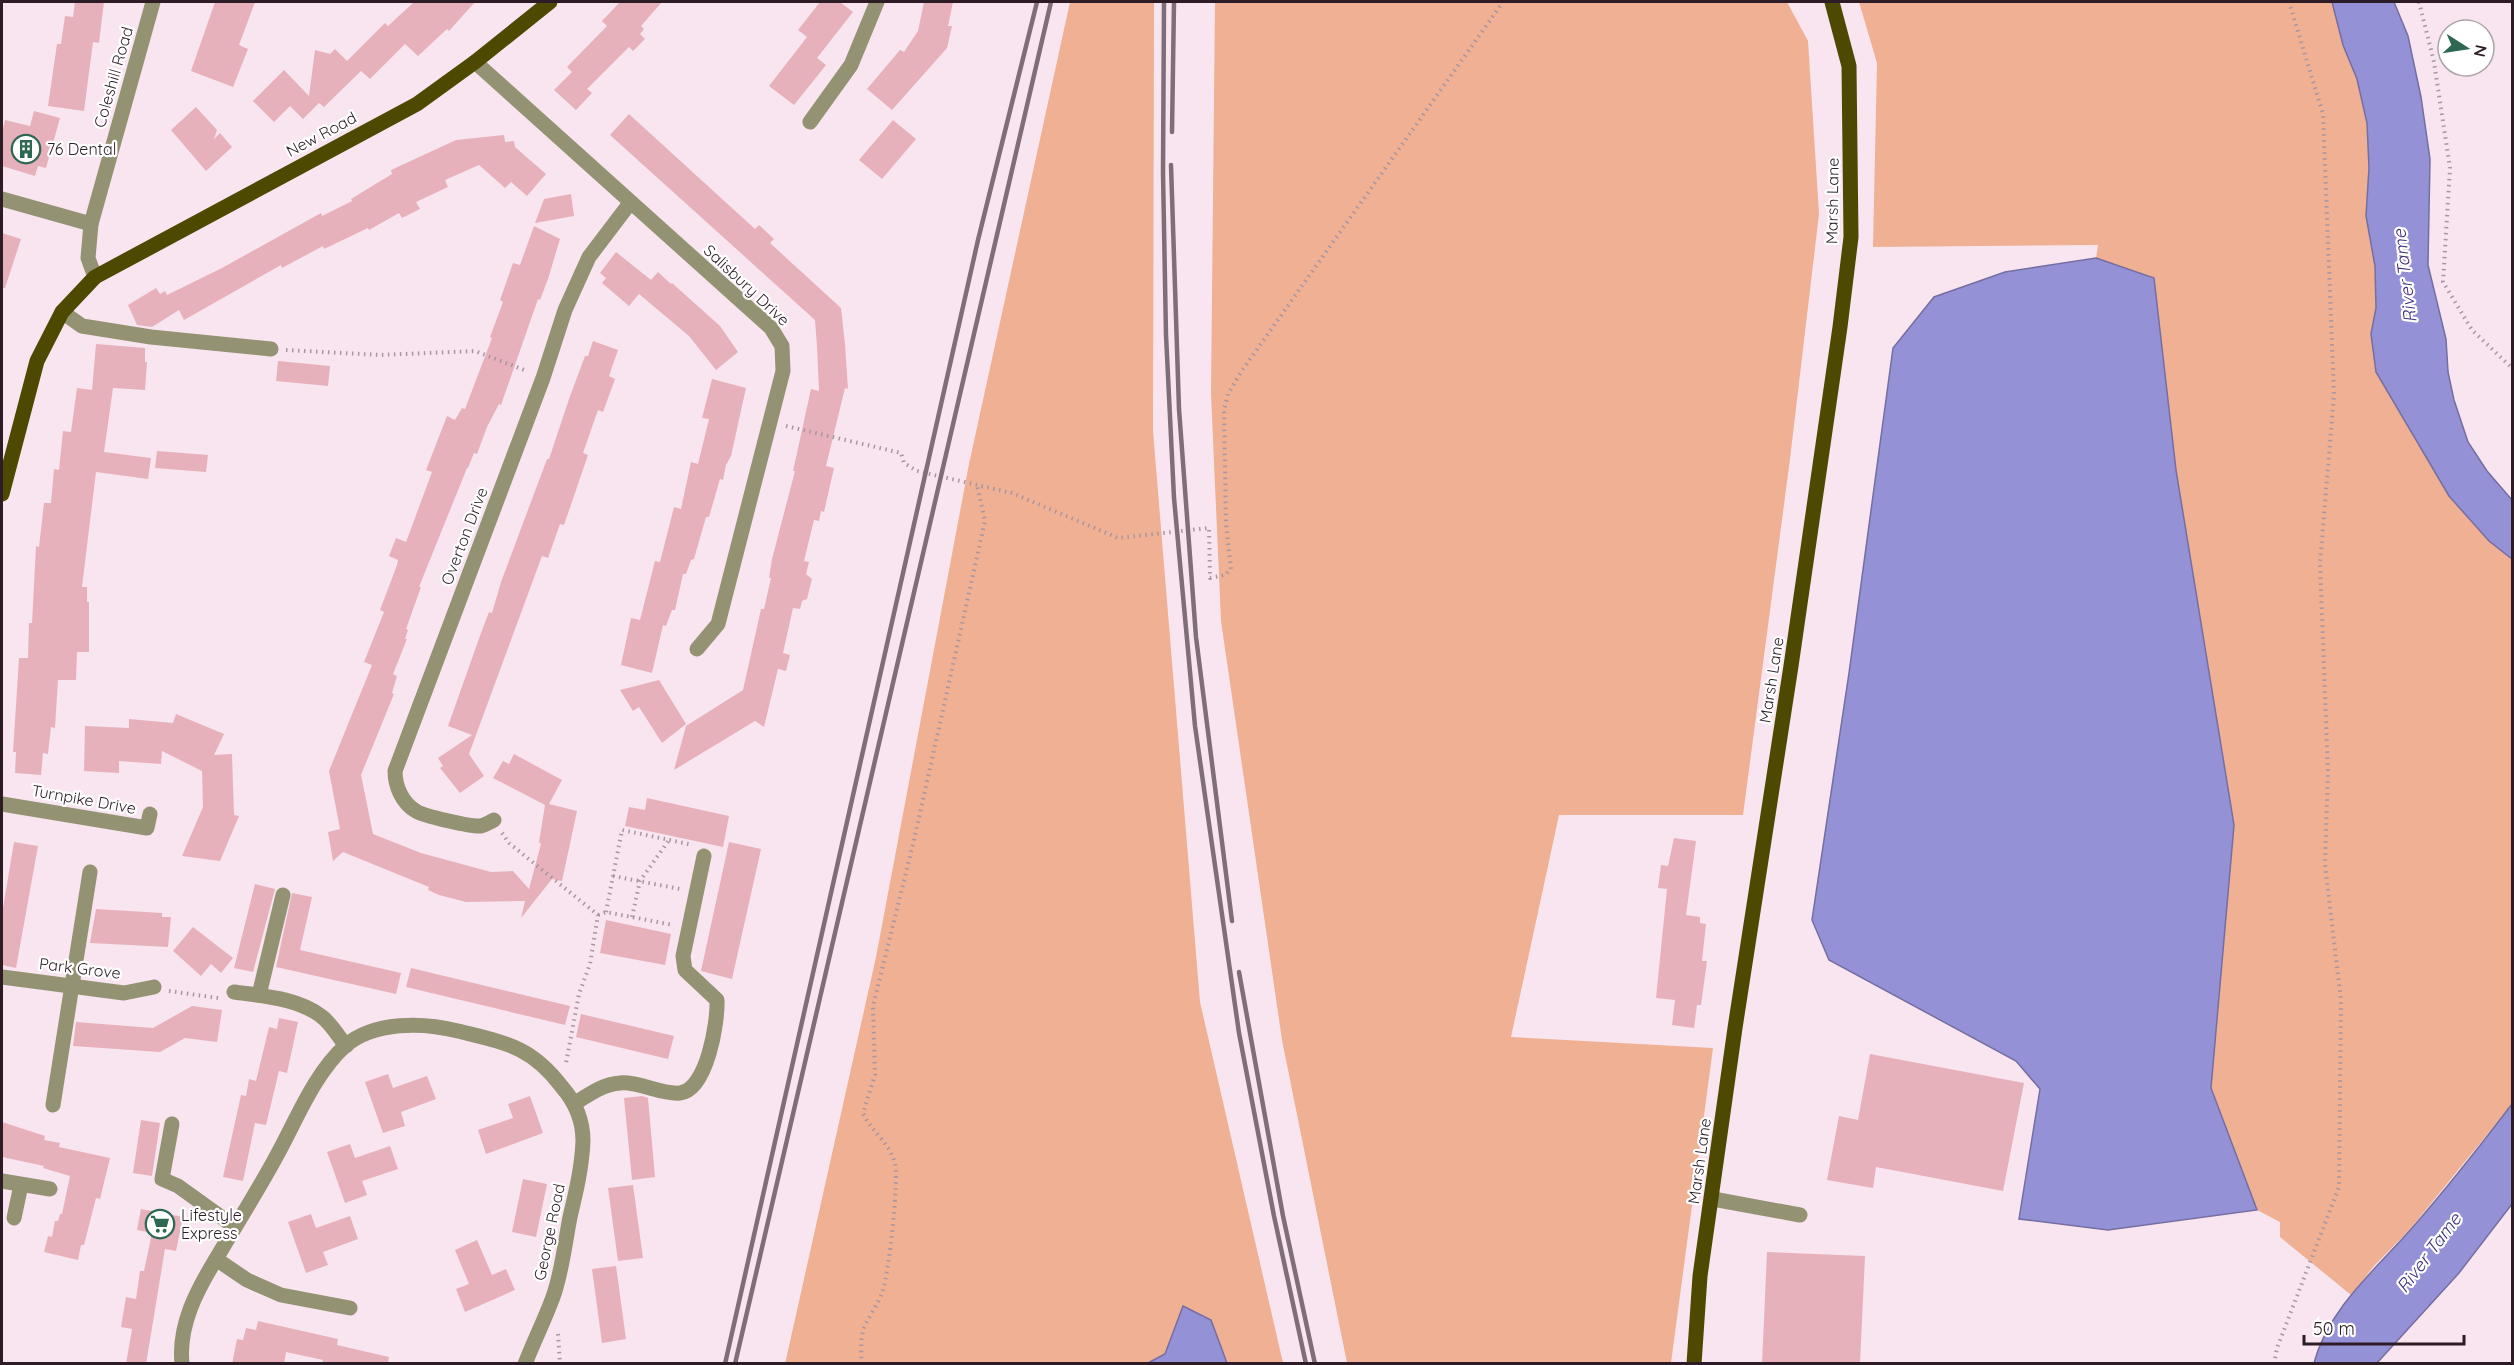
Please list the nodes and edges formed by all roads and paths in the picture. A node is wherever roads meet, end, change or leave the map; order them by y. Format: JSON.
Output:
{"nodes":[{"id":1,"x":153,"y":2,"type":"edge"},
{"id":2,"x":550,"y":2,"type":"edge"},
{"id":3,"x":877,"y":2,"type":"edge"},
{"id":4,"x":1503,"y":2,"type":"edge"},
{"id":5,"x":1832,"y":2,"type":"edge"},
{"id":6,"x":2289,"y":2,"type":"edge"},
{"id":7,"x":2419,"y":2,"type":"edge"},
{"id":8,"x":475,"y":62,"type":"junction"},
{"id":9,"x":810,"y":122,"type":"dead end"},
{"id":10,"x":2,"y":200,"type":"edge"},
{"id":11,"x":630,"y":203,"type":"junction"},
{"id":12,"x":91,"y":224,"type":"junction"},
{"id":13,"x":95,"y":277,"type":"junction"},
{"id":14,"x":62,"y":312,"type":"junction"},
{"id":15,"x":271,"y":349,"type":"joint"},
{"id":16,"x":2512,"y":368,"type":"edge"},
{"id":17,"x":543,"y":378,"type":"junction"},
{"id":18,"x":771,"y":422,"type":"junction"},
{"id":19,"x":977,"y":484,"type":"junction"},
{"id":20,"x":2,"y":494,"type":"edge"},
{"id":21,"x":697,"y":649,"type":"dead end"},
{"id":22,"x":2,"y":804,"type":"edge"},
{"id":23,"x":150,"y":814,"type":"dead end"},
{"id":24,"x":494,"y":820,"type":"joint"},
{"id":25,"x":669,"y":840,"type":"junction"},
{"id":26,"x":704,"y":856,"type":"joint"},
{"id":27,"x":90,"y":872,"type":"dead end"},
{"id":28,"x":613,"y":876,"type":"junction"},
{"id":29,"x":640,"y":881,"type":"junction"},
{"id":30,"x":696,"y":892,"type":"junction"},
{"id":31,"x":283,"y":895,"type":"dead end"},
{"id":32,"x":606,"y":912,"type":"junction"},
{"id":33,"x":598,"y":915,"type":"junction"},
{"id":34,"x":632,"y":917,"type":"junction"},
{"id":35,"x":688,"y":929,"type":"junction"},
{"id":36,"x":2,"y":976,"type":"edge"},
{"id":37,"x":72,"y":986,"type":"junction"},
{"id":38,"x":154,"y":987,"type":"joint"},
{"id":39,"x":234,"y":992,"type":"joint"},
{"id":40,"x":259,"y":995,"type":"junction"},
{"id":41,"x":346,"y":1046,"type":"junction"},
{"id":42,"x":561,"y":1086,"type":"junction"},
{"id":43,"x":52,"y":1104,"type":"dead end"},
{"id":44,"x":574,"y":1104,"type":"junction"},
{"id":45,"x":172,"y":1124,"type":"dead end"},
{"id":46,"x":2,"y":1181,"type":"edge"},
{"id":47,"x":21,"y":1185,"type":"junction"},
{"id":48,"x":50,"y":1189,"type":"dead end"},
{"id":49,"x":1713,"y":1199,"type":"junction"},
{"id":50,"x":1800,"y":1215,"type":"dead end"},
{"id":51,"x":14,"y":1218,"type":"dead end"},
{"id":52,"x":235,"y":1227,"type":"junction"},
{"id":53,"x":216,"y":1259,"type":"junction"},
{"id":54,"x":350,"y":1308,"type":"dead end"},
{"id":55,"x":183,"y":1364,"type":"edge"},
{"id":56,"x":525,"y":1364,"type":"edge"},
{"id":57,"x":861,"y":1364,"type":"edge"},
{"id":58,"x":1694,"y":1364,"type":"edge"},
{"id":59,"x":2274,"y":1364,"type":"edge"}],
"edges":[{"from":1,"to":12,"type":"street","name":"Coleshill Road"},
{"from":2,"to":8,"type":"main road","name":"New Road"},
{"from":3,"to":9,"type":"street"},
{"from":4,"to":19,"type":"path"},
{"from":5,"to":49,"type":"main road","name":"Marsh Lane"},
{"from":6,"to":59,"type":"path"},
{"from":7,"to":16,"type":"path"},
{"from":8,"to":11,"type":"street","name":"Salisbury Drive"},
{"from":8,"to":13,"type":"main road","name":"New Road"},
{"from":10,"to":12,"type":"street"},
{"from":11,"to":17,"type":"street","name":"Overton Drive"},
{"from":11,"to":18,"type":"street","name":"Salisbury Drive"},
{"from":12,"to":13,"type":"street","name":"Coleshill Road"},
{"from":13,"to":14,"type":"main road"},
{"from":14,"to":15,"type":"street"},
{"from":14,"to":20,"type":"main road"},
{"from":15,"to":17,"type":"path"},
{"from":17,"to":24,"type":"street","name":"Overton Drive"},
{"from":18,"to":19,"type":"path"},
{"from":18,"to":21,"type":"street","name":"Salisbury Drive"},
{"from":19,"to":57,"type":"path"},
{"from":22,"to":23,"type":"street","name":"Turnpike Drive"},
{"from":24,"to":33,"type":"path"},
{"from":25,"to":26,"type":"path"},
{"from":25,"to":28,"type":"path"},
{"from":25,"to":29,"type":"path"},
{"from":26,"to":30,"type":"street"},
{"from":27,"to":37,"type":"street"},
{"from":28,"to":29,"type":"path"},
{"from":28,"to":32,"type":"path"},
{"from":29,"to":30,"type":"path"},
{"from":29,"to":34,"type":"path"},
{"from":30,"to":35,"type":"street"},
{"from":31,"to":40,"type":"street"},
{"from":32,"to":33,"type":"path"},
{"from":32,"to":34,"type":"path"},
{"from":33,"to":42,"type":"path"},
{"from":34,"to":35,"type":"path"},
{"from":35,"to":44,"type":"street"},
{"from":36,"to":37,"type":"street","name":"Park Grove"},
{"from":37,"to":38,"type":"street","name":"Park Grove"},
{"from":37,"to":43,"type":"street"},
{"from":38,"to":39,"type":"path"},
{"from":39,"to":40,"type":"street"},
{"from":40,"to":41,"type":"street"},
{"from":41,"to":42,"type":"street","name":"George Road"},
{"from":41,"to":52,"type":"street","name":"George Road"},
{"from":42,"to":44,"type":"street","name":"George Road"},
{"from":44,"to":56,"type":"street","name":"George Road"},
{"from":45,"to":52,"type":"street"},
{"from":46,"to":47,"type":"street"},
{"from":47,"to":48,"type":"street"},
{"from":47,"to":51,"type":"street"},
{"from":49,"to":50,"type":"street"},
{"from":49,"to":58,"type":"main road","name":"Marsh Lane"},
{"from":52,"to":53,"type":"street","name":"George Road"},
{"from":53,"to":54,"type":"street"},
{"from":53,"to":55,"type":"street","name":"George Road"}]}
